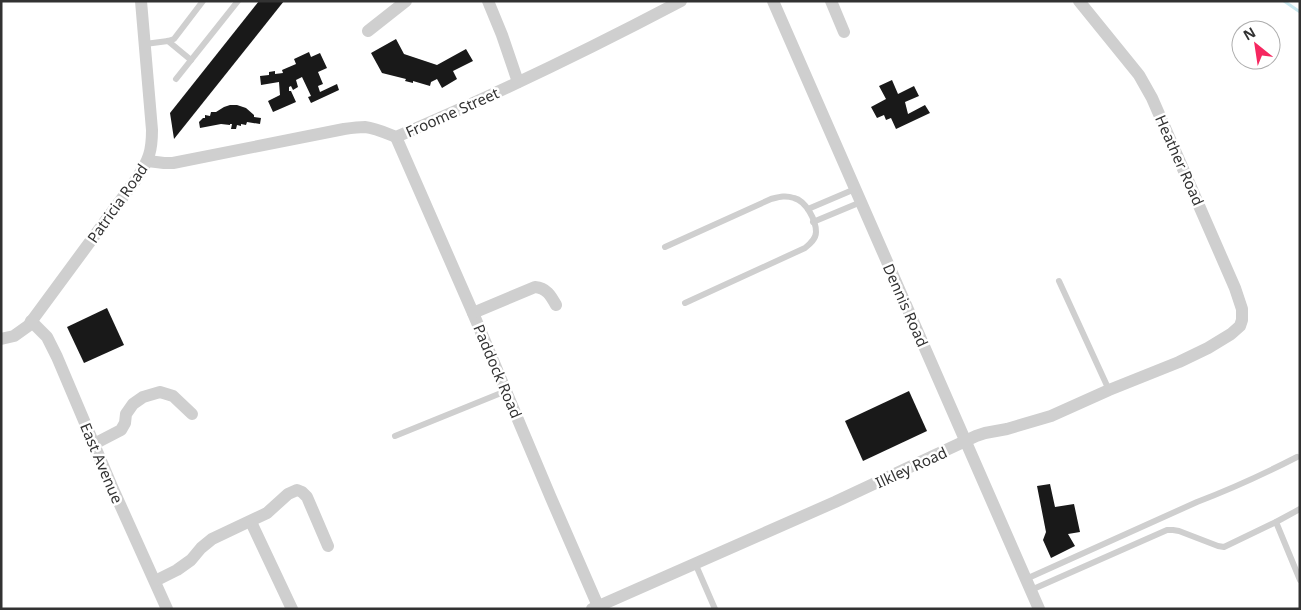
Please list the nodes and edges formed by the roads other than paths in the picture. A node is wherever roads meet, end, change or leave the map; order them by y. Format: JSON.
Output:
{"nodes":[{"id":1,"x":141,"y":1,"type":"edge"},
{"id":2,"x":203,"y":1,"type":"edge"},
{"id":3,"x":228,"y":1,"type":"edge"},
{"id":4,"x":406,"y":1,"type":"edge"},
{"id":5,"x":488,"y":1,"type":"edge"},
{"id":6,"x":681,"y":1,"type":"edge"},
{"id":7,"x":773,"y":1,"type":"edge"},
{"id":8,"x":831,"y":1,"type":"edge"},
{"id":9,"x":1079,"y":1,"type":"edge"},
{"id":10,"x":236,"y":4,"type":"edge"},
{"id":11,"x":368,"y":31,"type":"dead end"},
{"id":12,"x":844,"y":32,"type":"dead end"},
{"id":13,"x":168,"y":42,"type":"junction"},
{"id":14,"x":145,"y":44,"type":"junction"},
{"id":15,"x":191,"y":60,"type":"junction"},
{"id":16,"x":176,"y":80,"type":"dead end"},
{"id":17,"x":518,"y":82,"type":"junction"},
{"id":18,"x":396,"y":137,"type":"junction"},
{"id":19,"x":148,"y":161,"type":"junction"},
{"id":20,"x":856,"y":189,"type":"junction"},
{"id":21,"x":861,"y":202,"type":"junction"},
{"id":22,"x":808,"y":209,"type":"junction"},
{"id":23,"x":814,"y":222,"type":"junction"},
{"id":24,"x":665,"y":247,"type":"dead end"},
{"id":25,"x":1059,"y":281,"type":"dead end"},
{"id":26,"x":685,"y":303,"type":"dead end"},
{"id":27,"x":556,"y":304,"type":"dead end"},
{"id":28,"x":473,"y":313,"type":"junction"},
{"id":29,"x":31,"y":321,"type":"junction"},
{"id":30,"x":1231,"y":334,"type":"joint"},
{"id":31,"x":1,"y":339,"type":"edge"},
{"id":32,"x":506,"y":390,"type":"junction"},
{"id":33,"x":1109,"y":390,"type":"junction"},
{"id":34,"x":192,"y":414,"type":"dead end"},
{"id":35,"x":395,"y":436,"type":"dead end"},
{"id":36,"x":965,"y":442,"type":"junction"},
{"id":37,"x":94,"y":444,"type":"junction"},
{"id":38,"x":1297,"y":457,"type":"dead end"},
{"id":39,"x":1300,"y":509,"type":"edge"},
{"id":40,"x":251,"y":522,"type":"junction"},
{"id":41,"x":1276,"y":522,"type":"junction"},
{"id":42,"x":328,"y":546,"type":"dead end"},
{"id":43,"x":695,"y":563,"type":"junction"},
{"id":44,"x":1300,"y":580,"type":"edge"},
{"id":45,"x":155,"y":581,"type":"junction"},
{"id":46,"x":1029,"y":584,"type":"junction"},
{"id":47,"x":595,"y":607,"type":"edge"},
{"id":48,"x":167,"y":609,"type":"edge"},
{"id":49,"x":292,"y":609,"type":"edge"},
{"id":50,"x":715,"y":609,"type":"edge"},
{"id":51,"x":1039,"y":609,"type":"edge"}],
"edges":[{"from":1,"to":14,"type":"street","name":"Patricia Road"},
{"from":2,"to":13,"type":"lane"},
{"from":3,"to":10,"type":"lane"},
{"from":4,"to":11,"type":"street"},
{"from":5,"to":17,"type":"street"},
{"from":6,"to":17,"type":"street","name":"Froome Street"},
{"from":7,"to":20,"type":"street","name":"Dennis Road"},
{"from":8,"to":12,"type":"street"},
{"from":9,"to":30,"type":"street","name":"Heather Road"},
{"from":10,"to":15,"type":"lane"},
{"from":13,"to":14,"type":"lane"},
{"from":13,"to":15,"type":"lane"},
{"from":14,"to":19,"type":"street","name":"Patricia Road"},
{"from":15,"to":16,"type":"lane"},
{"from":17,"to":18,"type":"street","name":"Froome Street"},
{"from":18,"to":19,"type":"street","name":"Froome Street"},
{"from":18,"to":28,"type":"street","name":"Paddock Road"},
{"from":19,"to":29,"type":"street","name":"Patricia Road"},
{"from":20,"to":21,"type":"street","name":"Dennis Road"},
{"from":20,"to":22,"type":"lane"},
{"from":21,"to":23,"type":"lane"},
{"from":21,"to":36,"type":"street","name":"Dennis Road"},
{"from":22,"to":23,"type":"lane"},
{"from":22,"to":24,"type":"lane"},
{"from":23,"to":26,"type":"lane"},
{"from":25,"to":33,"type":"lane"},
{"from":27,"to":28,"type":"street"},
{"from":28,"to":32,"type":"street","name":"Paddock Road"},
{"from":29,"to":31,"type":"street","name":"Patricia Road"},
{"from":29,"to":37,"type":"street","name":"East Avenue"},
{"from":30,"to":33,"type":"street","name":"Ilkley Road"},
{"from":32,"to":35,"type":"lane"},
{"from":32,"to":47,"type":"street","name":"Paddock Road"},
{"from":33,"to":36,"type":"street","name":"Ilkley Road"},
{"from":34,"to":37,"type":"street"},
{"from":36,"to":43,"type":"street","name":"Ilkley Road"},
{"from":36,"to":46,"type":"street","name":"Dennis Road"},
{"from":37,"to":45,"type":"street","name":"East Avenue"},
{"from":38,"to":46,"type":"lane"},
{"from":39,"to":41,"type":"lane"},
{"from":40,"to":42,"type":"street"},
{"from":40,"to":45,"type":"street"},
{"from":40,"to":49,"type":"street"},
{"from":41,"to":44,"type":"lane"},
{"from":41,"to":46,"type":"lane"},
{"from":43,"to":47,"type":"street","name":"Ilkley Road"},
{"from":43,"to":50,"type":"lane"},
{"from":45,"to":48,"type":"street","name":"East Avenue"},
{"from":46,"to":51,"type":"street","name":"Dennis Road"}]}
